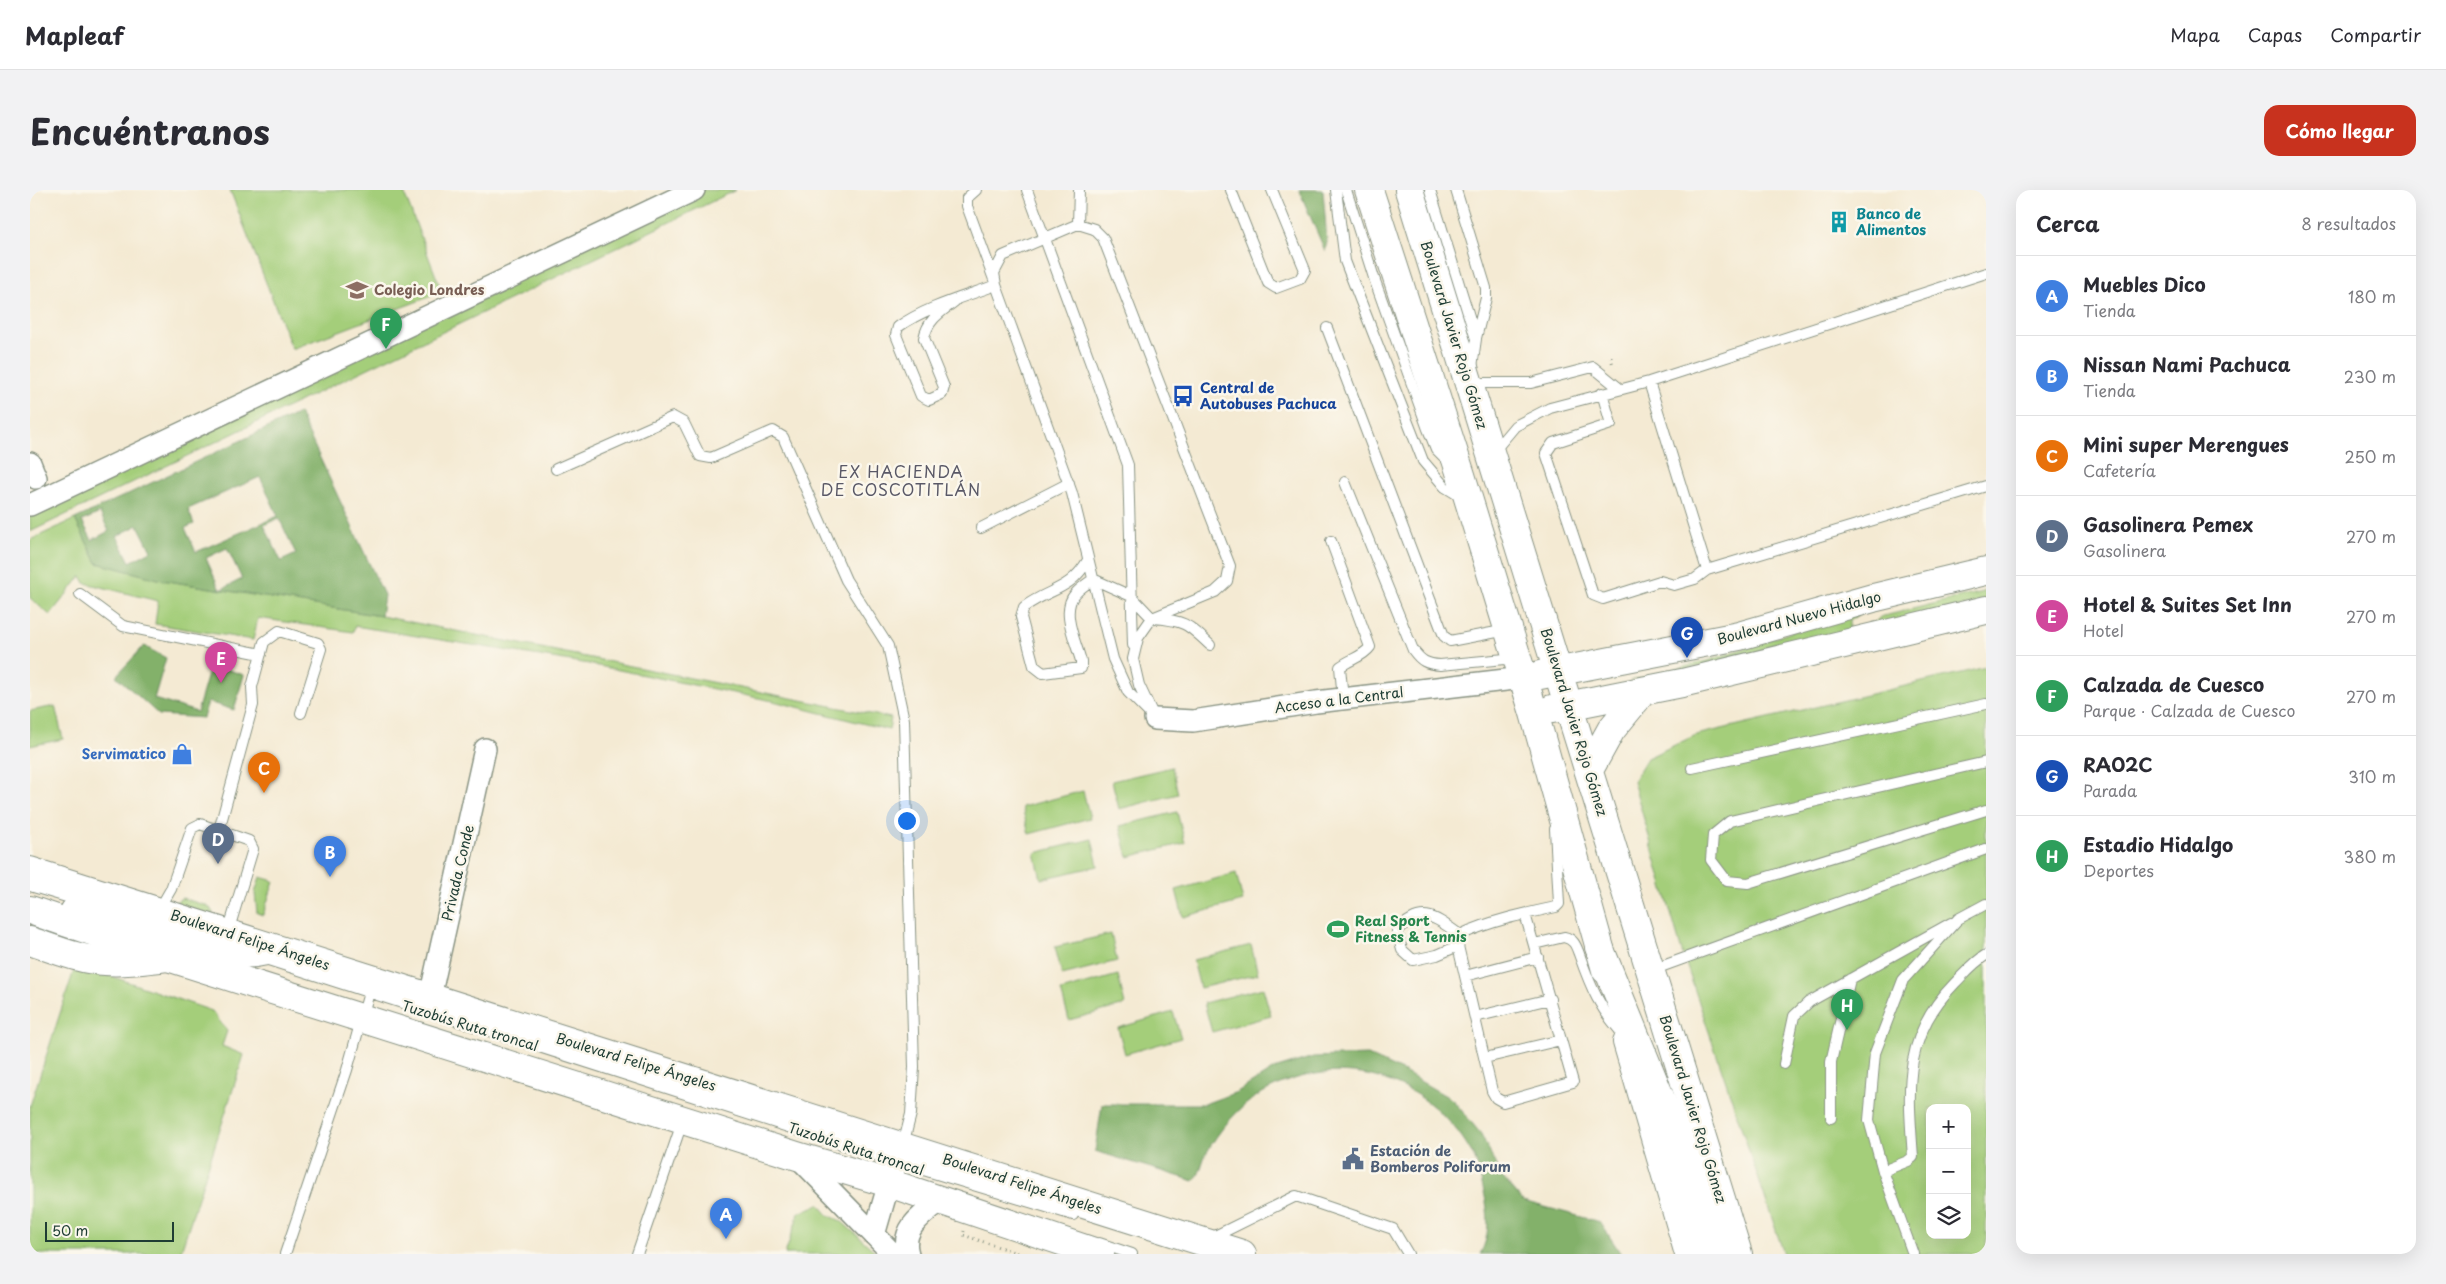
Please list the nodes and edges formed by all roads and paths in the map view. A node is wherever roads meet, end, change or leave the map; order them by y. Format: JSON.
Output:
{"nodes":[{"id":1,"x":694,"y":190,"type":"edge"},
{"id":2,"x":976,"y":190,"type":"edge"},
{"id":3,"x":1027,"y":190,"type":"edge"},
{"id":4,"x":1079,"y":190,"type":"edge"},
{"id":5,"x":1231,"y":190,"type":"edge"},
{"id":6,"x":1272,"y":190,"type":"edge"},
{"id":7,"x":1336,"y":190,"type":"edge"},
{"id":8,"x":1346,"y":190,"type":"edge"},
{"id":9,"x":1368,"y":190,"type":"edge"},
{"id":10,"x":1409,"y":190,"type":"edge"},
{"id":11,"x":1430,"y":190,"type":"edge"},
{"id":12,"x":1456,"y":190,"type":"edge"},
{"id":13,"x":1078,"y":224,"type":"junction"},
{"id":14,"x":1045,"y":238,"type":"junction"},
{"id":15,"x":1986,"y":273,"type":"edge"},
{"id":16,"x":996,"y":285,"type":"junction"},
{"id":17,"x":955,"y":301,"type":"junction"},
{"id":18,"x":1327,"y":328,"type":"dead end"},
{"id":19,"x":1476,"y":339,"type":"junction"},
{"id":20,"x":1648,"y":382,"type":"junction"},
{"id":21,"x":1469,"y":383,"type":"junction"},
{"id":22,"x":1620,"y":389,"type":"junction"},
{"id":23,"x":1602,"y":393,"type":"junction"},
{"id":24,"x":1492,"y":454,"type":"junction"},
{"id":25,"x":556,"y":469,"type":"dead end"},
{"id":26,"x":1461,"y":475,"type":"junction"},
{"id":27,"x":1345,"y":482,"type":"dead end"},
{"id":28,"x":1986,"y":486,"type":"edge"},
{"id":29,"x":1071,"y":488,"type":"junction"},
{"id":30,"x":1469,"y":502,"type":"junction"},
{"id":31,"x":30,"y":505,"type":"edge"},
{"id":32,"x":981,"y":528,"type":"dead end"},
{"id":33,"x":1331,"y":541,"type":"dead end"},
{"id":34,"x":1088,"y":560,"type":"junction"},
{"id":35,"x":1707,"y":570,"type":"junction"},
{"id":36,"x":1986,"y":571,"type":"edge"},
{"id":37,"x":1093,"y":579,"type":"junction"},
{"id":38,"x":1986,"y":587,"type":"edge"},
{"id":39,"x":80,"y":594,"type":"dead end"},
{"id":40,"x":1131,"y":596,"type":"junction"},
{"id":41,"x":1986,"y":610,"type":"edge"},
{"id":42,"x":1152,"y":618,"type":"junction"},
{"id":43,"x":1508,"y":630,"type":"junction"},
{"id":44,"x":1740,"y":636,"type":"junction"},
{"id":45,"x":1865,"y":640,"type":"junction"},
{"id":46,"x":1210,"y":645,"type":"dead end"},
{"id":47,"x":261,"y":654,"type":"junction"},
{"id":48,"x":1133,"y":659,"type":"junction"},
{"id":49,"x":1520,"y":668,"type":"junction"},
{"id":50,"x":1558,"y":671,"type":"junction"},
{"id":51,"x":1643,"y":691,"type":"junction"},
{"id":52,"x":1616,"y":697,"type":"junction"},
{"id":53,"x":1343,"y":699,"type":"junction"},
{"id":54,"x":1986,"y":704,"type":"edge"},
{"id":55,"x":1569,"y":706,"type":"junction"},
{"id":56,"x":301,"y":713,"type":"dead end"},
{"id":57,"x":1534,"y":713,"type":"junction"},
{"id":58,"x":1155,"y":719,"type":"junction"},
{"id":59,"x":485,"y":749,"type":"dead end"},
{"id":60,"x":1986,"y":762,"type":"edge"},
{"id":61,"x":1692,"y":768,"type":"dead end"},
{"id":62,"x":1589,"y":770,"type":"junction"},
{"id":63,"x":1551,"y":775,"type":"junction"},
{"id":64,"x":1986,"y":810,"type":"edge"},
{"id":65,"x":218,"y":830,"type":"junction"},
{"id":66,"x":1986,"y":849,"type":"edge"},
{"id":67,"x":30,"y":871,"type":"edge"},
{"id":68,"x":30,"y":886,"type":"edge"},
{"id":69,"x":1986,"y":904,"type":"edge"},
{"id":70,"x":46,"y":910,"type":"edge"},
{"id":71,"x":159,"y":910,"type":"junction"},
{"id":72,"x":1525,"y":914,"type":"junction"},
{"id":73,"x":1958,"y":919,"type":"junction"},
{"id":74,"x":228,"y":933,"type":"junction"},
{"id":75,"x":1460,"y":935,"type":"junction"},
{"id":76,"x":30,"y":941,"type":"edge"},
{"id":77,"x":1534,"y":944,"type":"junction"},
{"id":78,"x":1458,"y":946,"type":"junction"},
{"id":79,"x":1599,"y":947,"type":"junction"},
{"id":80,"x":278,"y":949,"type":"junction"},
{"id":81,"x":252,"y":955,"type":"junction"},
{"id":82,"x":1986,"y":955,"type":"edge"},
{"id":83,"x":168,"y":957,"type":"junction"},
{"id":84,"x":1538,"y":957,"type":"junction"},
{"id":85,"x":1651,"y":970,"type":"junction"},
{"id":86,"x":1465,"y":976,"type":"junction"},
{"id":87,"x":1850,"y":979,"type":"junction"},
{"id":88,"x":430,"y":997,"type":"junction"},
{"id":89,"x":1550,"y":999,"type":"junction"},
{"id":90,"x":366,"y":1000,"type":"junction"},
{"id":91,"x":1475,"y":1017,"type":"junction"},
{"id":92,"x":1625,"y":1036,"type":"junction"},
{"id":93,"x":1561,"y":1040,"type":"junction"},
{"id":94,"x":1485,"y":1058,"type":"junction"},
{"id":95,"x":1784,"y":1064,"type":"dead end"},
{"id":96,"x":1831,"y":1118,"type":"dead end"},
{"id":97,"x":683,"y":1120,"type":"junction"},
{"id":98,"x":1701,"y":1132,"type":"junction"},
{"id":99,"x":797,"y":1156,"type":"junction"},
{"id":100,"x":895,"y":1167,"type":"junction"},
{"id":101,"x":1883,"y":1171,"type":"junction"},
{"id":102,"x":940,"y":1201,"type":"junction"},
{"id":103,"x":1079,"y":1216,"type":"dead end"},
{"id":104,"x":874,"y":1235,"type":"junction"},
{"id":105,"x":1204,"y":1242,"type":"junction"},
{"id":106,"x":285,"y":1254,"type":"edge"},
{"id":107,"x":637,"y":1254,"type":"edge"},
{"id":108,"x":893,"y":1254,"type":"edge"},
{"id":109,"x":908,"y":1254,"type":"edge"},
{"id":110,"x":1100,"y":1254,"type":"edge"},
{"id":111,"x":1132,"y":1254,"type":"edge"},
{"id":112,"x":1242,"y":1254,"type":"edge"},
{"id":113,"x":1408,"y":1254,"type":"edge"},
{"id":114,"x":1689,"y":1254,"type":"edge"},
{"id":115,"x":1712,"y":1254,"type":"edge"},
{"id":116,"x":1728,"y":1254,"type":"edge"},
{"id":117,"x":1738,"y":1254,"type":"edge"},
{"id":118,"x":1913,"y":1254,"type":"edge"}],
"edges":[{"from":1,"to":31,"type":"street"},
{"from":2,"to":16,"type":"lane"},
{"from":3,"to":14,"type":"lane"},
{"from":4,"to":13,"type":"lane"},
{"from":5,"to":6,"type":"lane"},
{"from":7,"to":30,"type":"lane"},
{"from":8,"to":26,"type":"lane"},
{"from":9,"to":26,"type":"main road"},
{"from":10,"to":21,"type":"main road","name":"Boulevard Javier Rojo Gómez"},
{"from":11,"to":19,"type":"lane"},
{"from":12,"to":19,"type":"lane"},
{"from":13,"to":14,"type":"lane"},
{"from":13,"to":42,"type":"lane"},
{"from":14,"to":16,"type":"lane"},
{"from":14,"to":40,"type":"lane"},
{"from":15,"to":20,"type":"lane"},
{"from":16,"to":17,"type":"lane"},
{"from":16,"to":29,"type":"lane"},
{"from":17,"to":17,"type":"lane"},
{"from":18,"to":43,"type":"lane"},
{"from":19,"to":21,"type":"lane"},
{"from":20,"to":22,"type":"lane"},
{"from":20,"to":35,"type":"lane"},
{"from":21,"to":22,"type":"lane"},
{"from":21,"to":24,"type":"main road","name":"Boulevard Javier Rojo Gómez"},
{"from":22,"to":23,"type":"lane"},
{"from":23,"to":24,"type":"lane"},
{"from":23,"to":35,"type":"lane"},
{"from":24,"to":50,"type":"main road","name":"Boulevard Javier Rojo Gómez"},
{"from":25,"to":100,"type":"lane"},
{"from":26,"to":30,"type":"main road"},
{"from":27,"to":49,"type":"lane"},
{"from":28,"to":35,"type":"lane"},
{"from":29,"to":32,"type":"lane"},
{"from":29,"to":34,"type":"lane"},
{"from":30,"to":43,"type":"main road"},
{"from":33,"to":53,"type":"lane"},
{"from":34,"to":37,"type":"lane"},
{"from":34,"to":37,"type":"lane"},
{"from":36,"to":44,"type":"main road","name":"Boulevard Nuevo Hidalgo"},
{"from":37,"to":40,"type":"lane"},
{"from":37,"to":58,"type":"lane"},
{"from":38,"to":45,"type":"main road"},
{"from":39,"to":47,"type":"lane"},
{"from":40,"to":42,"type":"lane"},
{"from":40,"to":48,"type":"lane"},
{"from":41,"to":45,"type":"main road"},
{"from":42,"to":46,"type":"lane"},
{"from":42,"to":48,"type":"lane"},
{"from":43,"to":49,"type":"main road"},
{"from":44,"to":50,"type":"main road","name":"Boulevard Nuevo Hidalgo"},
{"from":44,"to":52,"type":"main road"},
{"from":45,"to":51,"type":"main road"},
{"from":47,"to":56,"type":"lane"},
{"from":47,"to":65,"type":"lane"},
{"from":48,"to":58,"type":"lane"},
{"from":49,"to":50,"type":"main road","name":"Boulevard Nuevo Hidalgo"},
{"from":49,"to":53,"type":"street","name":"Acceso a la Central"},
{"from":49,"to":57,"type":"main road"},
{"from":50,"to":55,"type":"main road","name":"Boulevard Javier Rojo Gómez"},
{"from":51,"to":52,"type":"main road"},
{"from":51,"to":62,"type":"main road"},
{"from":52,"to":55,"type":"main road"},
{"from":53,"to":58,"type":"street","name":"Acceso a la Central"},
{"from":54,"to":61,"type":"lane"},
{"from":55,"to":57,"type":"main road"},
{"from":55,"to":62,"type":"main road","name":"Boulevard Javier Rojo Gómez"},
{"from":57,"to":63,"type":"main road"},
{"from":59,"to":88,"type":"street","name":"Privada Conde"},
{"from":60,"to":64,"type":"lane"},
{"from":62,"to":85,"type":"main road","name":"Boulevard Javier Rojo Gómez"},
{"from":63,"to":72,"type":"lane"},
{"from":63,"to":79,"type":"main road"},
{"from":65,"to":71,"type":"lane"},
{"from":65,"to":74,"type":"lane"},
{"from":66,"to":85,"type":"lane"},
{"from":67,"to":71,"type":"main road","name":"Boulevard Felipe Ángeles"},
{"from":68,"to":81,"type":"lane","name":"Tuzobús Ruta troncal"},
{"from":69,"to":73,"type":"lane"},
{"from":70,"to":81,"type":"main road"},
{"from":70,"to":83,"type":"main road","name":"Boulevard Felipe Ángeles"},
{"from":70,"to":90,"type":"lane","name":"Tuzobús Ruta troncal"},
{"from":71,"to":74,"type":"main road","name":"Boulevard Felipe Ángeles"},
{"from":72,"to":75,"type":"lane"},
{"from":72,"to":77,"type":"lane"},
{"from":73,"to":87,"type":"lane"},
{"from":73,"to":101,"type":"lane"},
{"from":74,"to":80,"type":"main road","name":"Boulevard Felipe Ángeles"},
{"from":75,"to":78,"type":"lane"},
{"from":75,"to":78,"type":"lane"},
{"from":76,"to":83,"type":"main road"},
{"from":77,"to":84,"type":"lane"},
{"from":77,"to":92,"type":"lane"},
{"from":78,"to":86,"type":"lane"},
{"from":79,"to":92,"type":"main road"},
{"from":79,"to":115,"type":"main road"},
{"from":80,"to":81,"type":"main road"},
{"from":80,"to":90,"type":"main road","name":"Boulevard Felipe Ángeles"},
{"from":81,"to":90,"type":"lane","name":"Tuzobús Ruta troncal"},
{"from":82,"to":101,"type":"lane"},
{"from":83,"to":90,"type":"main road","name":"Boulevard Felipe Ángeles"},
{"from":84,"to":86,"type":"lane"},
{"from":84,"to":89,"type":"lane"},
{"from":85,"to":98,"type":"main road","name":"Boulevard Javier Rojo Gómez"},
{"from":86,"to":91,"type":"lane"},
{"from":87,"to":95,"type":"lane"},
{"from":87,"to":96,"type":"lane"},
{"from":88,"to":90,"type":"main road","name":"Boulevard Felipe Ángeles"},
{"from":88,"to":100,"type":"main road","name":"Boulevard Felipe Ángeles"},
{"from":89,"to":91,"type":"lane"},
{"from":89,"to":93,"type":"lane"},
{"from":90,"to":97,"type":"main road","name":"Boulevard Felipe Ángeles"},
{"from":90,"to":100,"type":"lane","name":"Tuzobús Ruta troncal"},
{"from":90,"to":100,"type":"lane","name":"Tuzobús Ruta troncal"},
{"from":90,"to":106,"type":"lane"},
{"from":91,"to":94,"type":"lane"},
{"from":92,"to":114,"type":"main road"},
{"from":93,"to":94,"type":"lane"},
{"from":93,"to":94,"type":"lane"},
{"from":97,"to":99,"type":"main road","name":"Boulevard Felipe Ángeles"},
{"from":97,"to":107,"type":"lane"},
{"from":98,"to":116,"type":"main road"},
{"from":98,"to":117,"type":"main road","name":"Boulevard Javier Rojo Gómez"},
{"from":99,"to":100,"type":"main road","name":"Boulevard Felipe Ángeles"},
{"from":99,"to":104,"type":"street"},
{"from":100,"to":102,"type":"main road","name":"Boulevard Felipe Ángeles"},
{"from":100,"to":103,"type":"lane","name":"Tuzobús Ruta troncal"},
{"from":100,"to":104,"type":"street"},
{"from":100,"to":105,"type":"main road","name":"Boulevard Felipe Ángeles"},
{"from":100,"to":111,"type":"lane","name":"Tuzobús Ruta troncal"},
{"from":101,"to":118,"type":"lane"},
{"from":102,"to":109,"type":"street"},
{"from":102,"to":110,"type":"main road","name":"Boulevard Felipe Ángeles"},
{"from":104,"to":108,"type":"street"},
{"from":105,"to":112,"type":"main road","name":"Boulevard Felipe Ángeles"},
{"from":105,"to":113,"type":"lane"}]}
